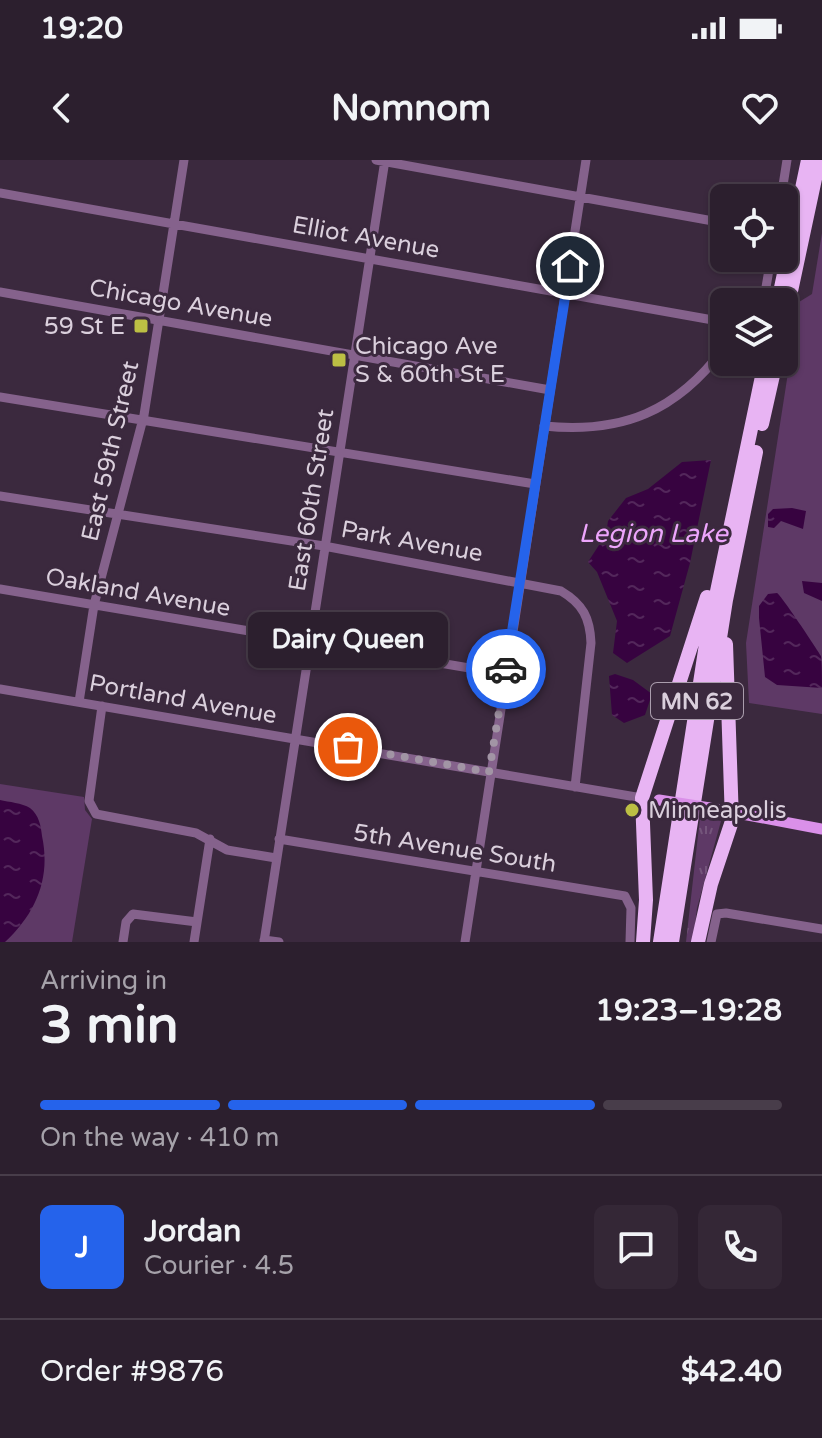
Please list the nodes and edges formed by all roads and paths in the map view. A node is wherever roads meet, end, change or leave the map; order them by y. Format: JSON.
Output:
{"nodes":[{"id":1,"x":184,"y":160,"type":"edge"},
{"id":2,"x":586,"y":160,"type":"edge"},
{"id":3,"x":787,"y":160,"type":"edge"},
{"id":4,"x":808,"y":160,"type":"edge"},
{"id":5,"x":819,"y":160,"type":"edge"},
{"id":6,"x":382,"y":161,"type":"edge"},
{"id":7,"x":783,"y":184,"type":"edge"},
{"id":8,"x":0,"y":193,"type":"edge"},
{"id":9,"x":581,"y":197,"type":"junction"},
{"id":10,"x":710,"y":220,"type":"edge"},
{"id":11,"x":174,"y":223,"type":"junction"},
{"id":12,"x":369,"y":258,"type":"junction"},
{"id":13,"x":781,"y":288,"type":"edge"},
{"id":14,"x":792,"y":288,"type":"edge"},
{"id":15,"x":0,"y":292,"type":"edge"},
{"id":16,"x":566,"y":292,"type":"junction"},
{"id":17,"x":159,"y":319,"type":"junction"},
{"id":18,"x":710,"y":319,"type":"edge"},
{"id":19,"x":354,"y":355,"type":"junction"},
{"id":20,"x":710,"y":364,"type":"edge"},
{"id":21,"x":762,"y":376,"type":"edge"},
{"id":22,"x":773,"y":376,"type":"edge"},
{"id":23,"x":550,"y":390,"type":"junction"},
{"id":24,"x":0,"y":397,"type":"edge"},
{"id":25,"x":143,"y":420,"type":"junction"},
{"id":26,"x":544,"y":426,"type":"junction"},
{"id":27,"x":339,"y":450,"type":"junction"},
{"id":28,"x":535,"y":484,"type":"junction"},
{"id":29,"x":0,"y":496,"type":"edge"},
{"id":30,"x":118,"y":514,"type":"junction"},
{"id":31,"x":728,"y":528,"type":"junction"},
{"id":32,"x":324,"y":546,"type":"junction"},
{"id":33,"x":520,"y":580,"type":"junction"},
{"id":34,"x":0,"y":589,"type":"edge"},
{"id":35,"x":726,"y":600,"type":"junction"},
{"id":36,"x":94,"y":605,"type":"junction"},
{"id":37,"x":309,"y":642,"type":"junction"},
{"id":38,"x":505,"y":674,"type":"junction"},
{"id":39,"x":0,"y":689,"type":"edge"},
{"id":40,"x":79,"y":702,"type":"junction"},
{"id":41,"x":102,"y":706,"type":"junction"},
{"id":42,"x":295,"y":738,"type":"junction"},
{"id":43,"x":489,"y":772,"type":"junction"},
{"id":44,"x":575,"y":787,"type":"junction"},
{"id":45,"x":642,"y":798,"type":"junction"},
{"id":46,"x":732,"y":811,"type":"junction"},
{"id":47,"x":822,"y":829,"type":"edge"},
{"id":48,"x":210,"y":839,"type":"junction"},
{"id":49,"x":279,"y":839,"type":"junction"},
{"id":50,"x":276,"y":858,"type":"junction"},
{"id":51,"x":475,"y":872,"type":"junction"},
{"id":52,"x":683,"y":881,"type":"junction"},
{"id":53,"x":197,"y":922,"type":"junction"},
{"id":54,"x":822,"y":929,"type":"edge"},
{"id":55,"x":264,"y":941,"type":"edge"},
{"id":56,"x":123,"y":942,"type":"edge"},
{"id":57,"x":194,"y":942,"type":"edge"},
{"id":58,"x":279,"y":942,"type":"edge"},
{"id":59,"x":465,"y":942,"type":"edge"},
{"id":60,"x":630,"y":942,"type":"edge"},
{"id":61,"x":643,"y":942,"type":"edge"},
{"id":62,"x":660,"y":942,"type":"edge"},
{"id":63,"x":672,"y":942,"type":"edge"},
{"id":64,"x":680,"y":942,"type":"edge"},
{"id":65,"x":698,"y":942,"type":"edge"},
{"id":66,"x":711,"y":942,"type":"edge"}],
"edges":[{"from":1,"to":11,"type":"street","name":"East 59th Street"},
{"from":2,"to":9,"type":"street"},
{"from":3,"to":7,"type":"street"},
{"from":4,"to":13,"type":"highway"},
{"from":5,"to":14,"type":"highway"},
{"from":6,"to":9,"type":"street"},
{"from":6,"to":12,"type":"street","name":"East 60th Street"},
{"from":8,"to":11,"type":"street","name":"Elliot Avenue"},
{"from":9,"to":10,"type":"street"},
{"from":9,"to":16,"type":"street"},
{"from":11,"to":12,"type":"street","name":"Elliot Avenue"},
{"from":11,"to":17,"type":"street","name":"East 59th Street"},
{"from":12,"to":16,"type":"street","name":"Elliot Avenue"},
{"from":12,"to":19,"type":"street","name":"East 60th Street"},
{"from":15,"to":17,"type":"street","name":"Chicago Avenue"},
{"from":16,"to":18,"type":"street","name":"Elliot Avenue"},
{"from":16,"to":23,"type":"street"},
{"from":17,"to":19,"type":"street","name":"Chicago Avenue"},
{"from":17,"to":25,"type":"street","name":"East 59th Street"},
{"from":19,"to":23,"type":"street","name":"Chicago Avenue"},
{"from":19,"to":27,"type":"street","name":"East 60th Street"},
{"from":20,"to":26,"type":"street"},
{"from":21,"to":31,"type":"highway","number":"MN 62"},
{"from":22,"to":35,"type":"highway","number":"MN 62"},
{"from":23,"to":26,"type":"street"},
{"from":24,"to":25,"type":"street"},
{"from":25,"to":27,"type":"street"},
{"from":25,"to":30,"type":"street","name":"East 59th Street"},
{"from":26,"to":28,"type":"street"},
{"from":27,"to":28,"type":"street"},
{"from":27,"to":32,"type":"street","name":"East 60th Street"},
{"from":28,"to":33,"type":"street"},
{"from":29,"to":30,"type":"street","name":"Park Avenue"},
{"from":30,"to":32,"type":"street","name":"Park Avenue"},
{"from":30,"to":36,"type":"street","name":"East 59th Street"},
{"from":31,"to":45,"type":"highway"},
{"from":31,"to":62,"type":"highway","number":"MN 62"},
{"from":32,"to":33,"type":"street","name":"Park Avenue"},
{"from":32,"to":37,"type":"street","name":"East 60th Street"},
{"from":33,"to":38,"type":"street"},
{"from":33,"to":44,"type":"street","name":"Park Avenue"},
{"from":34,"to":36,"type":"street","name":"Oakland Avenue"},
{"from":35,"to":46,"type":"highway"},
{"from":35,"to":52,"type":"highway","number":"MN 62"},
{"from":36,"to":37,"type":"street","name":"Oakland Avenue"},
{"from":36,"to":40,"type":"street","name":"East 59th Street"},
{"from":37,"to":38,"type":"street","name":"Oakland Avenue"},
{"from":37,"to":42,"type":"street","name":"East 60th Street"},
{"from":38,"to":43,"type":"street"},
{"from":39,"to":40,"type":"street","name":"Portland Avenue"},
{"from":40,"to":41,"type":"street","name":"Portland Avenue"},
{"from":41,"to":42,"type":"street","name":"Portland Avenue"},
{"from":41,"to":48,"type":"street"},
{"from":42,"to":43,"type":"street","name":"Portland Avenue"},
{"from":42,"to":49,"type":"street","name":"East 60th Street"},
{"from":43,"to":44,"type":"street","name":"Portland Avenue"},
{"from":43,"to":51,"type":"street"},
{"from":44,"to":45,"type":"street","name":"Portland Avenue"},
{"from":45,"to":46,"type":"main road","bridge":true},
{"from":45,"to":61,"type":"highway"},
{"from":46,"to":47,"type":"main road"},
{"from":46,"to":65,"type":"highway"},
{"from":48,"to":50,"type":"street"},
{"from":48,"to":53,"type":"street"},
{"from":49,"to":50,"type":"street","name":"East 60th Street"},
{"from":49,"to":51,"type":"street","name":"5th Avenue South"},
{"from":50,"to":55,"type":"street","name":"East 60th Street"},
{"from":51,"to":59,"type":"street"},
{"from":51,"to":60,"type":"street","name":"5th Avenue South"},
{"from":52,"to":63,"type":"highway","number":"MN 62"},
{"from":52,"to":64,"type":"highway"},
{"from":53,"to":56,"type":"street"},
{"from":53,"to":57,"type":"street"},
{"from":54,"to":66,"type":"street"},
{"from":55,"to":58,"type":"street"}]}
